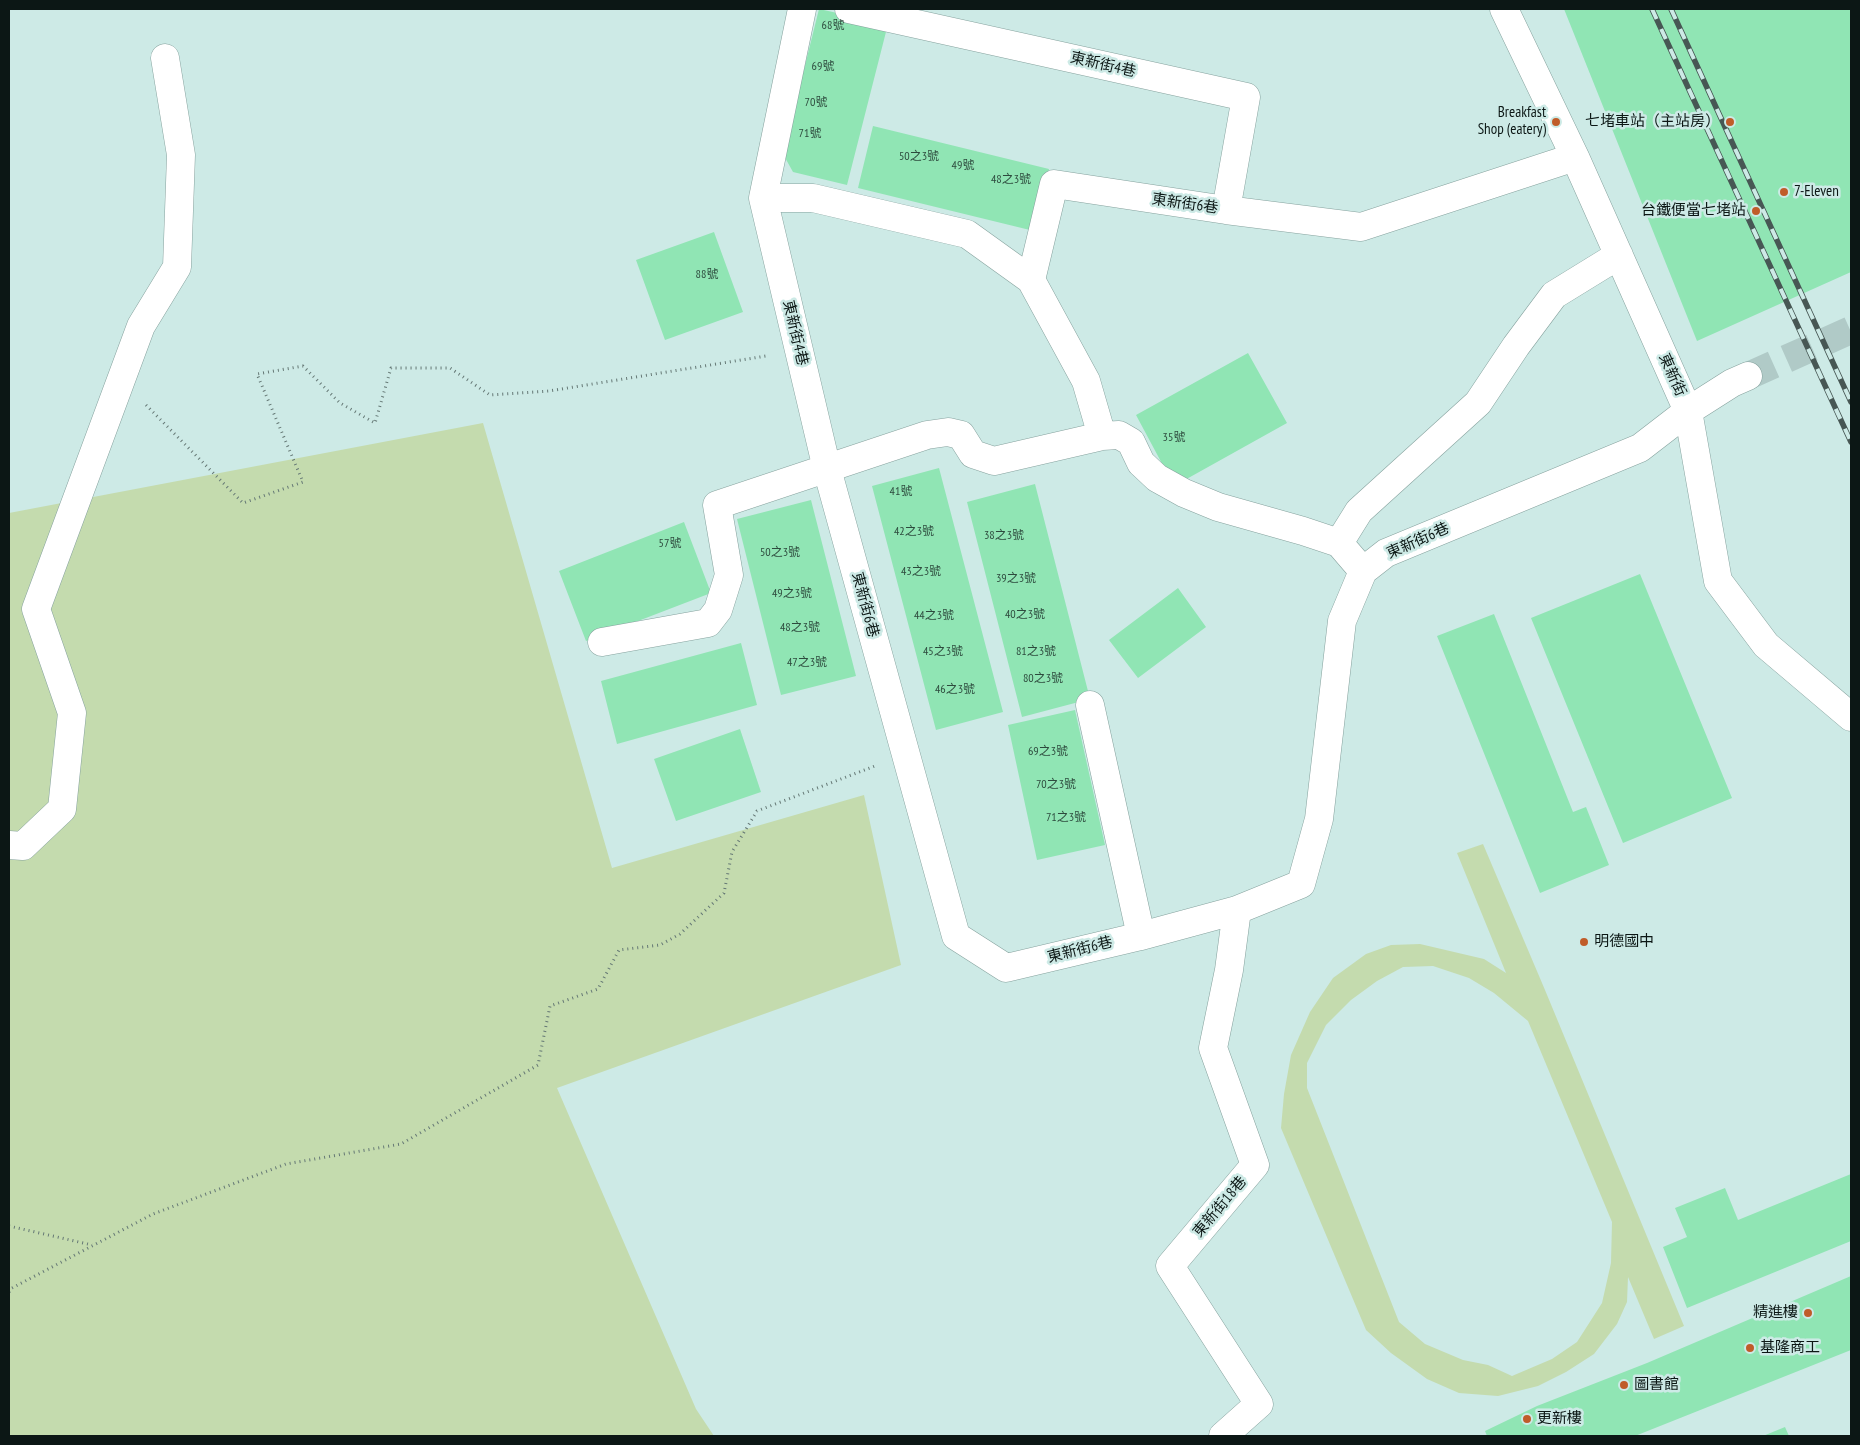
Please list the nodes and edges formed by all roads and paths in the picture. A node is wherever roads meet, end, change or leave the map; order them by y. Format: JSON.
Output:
{"nodes":[{"id":1,"x":802,"y":9,"type":"edge"},
{"id":2,"x":849,"y":9,"type":"edge"},
{"id":3,"x":1504,"y":9,"type":"edge"},
{"id":4,"x":165,"y":58,"type":"dead end"},
{"id":5,"x":1575,"y":157,"type":"junction"},
{"id":6,"x":763,"y":198,"type":"junction"},
{"id":7,"x":1226,"y":210,"type":"junction"},
{"id":8,"x":1619,"y":255,"type":"junction"},
{"id":9,"x":1031,"y":280,"type":"junction"},
{"id":10,"x":799,"y":351,"type":"junction"},
{"id":11,"x":126,"y":369,"type":"junction"},
{"id":12,"x":1740,"y":380,"type":"tunnel mouth"},
{"id":13,"x":1688,"y":411,"type":"junction"},
{"id":14,"x":1102,"y":436,"type":"junction"},
{"id":15,"x":827,"y":469,"type":"junction"},
{"id":16,"x":1339,"y":543,"type":"junction"},
{"id":17,"x":1363,"y":570,"type":"junction"},
{"id":18,"x":602,"y":642,"type":"dead end"},
{"id":19,"x":1090,"y":705,"type":"dead end"},
{"id":20,"x":1851,"y":717,"type":"edge"},
{"id":21,"x":906,"y":754,"type":"junction"},
{"id":22,"x":9,"y":846,"type":"edge"},
{"id":23,"x":1237,"y":910,"type":"junction"},
{"id":24,"x":1141,"y":936,"type":"junction"},
{"id":25,"x":9,"y":1226,"type":"edge"},
{"id":26,"x":92,"y":1245,"type":"junction"},
{"id":27,"x":9,"y":1292,"type":"edge"},
{"id":28,"x":1223,"y":1436,"type":"edge"}],
"edges":[{"from":1,"to":6,"type":"street","name":"東新街4巷"},
{"from":2,"to":7,"type":"street","name":"東新街4巷"},
{"from":3,"to":5,"type":"street","name":"東新街"},
{"from":4,"to":11,"type":"street"},
{"from":5,"to":7,"type":"street","name":"東新街6巷"},
{"from":5,"to":8,"type":"street","name":"東新街"},
{"from":6,"to":9,"type":"street"},
{"from":6,"to":10,"type":"street","name":"東新街4巷"},
{"from":7,"to":9,"type":"street","name":"東新街6巷"},
{"from":8,"to":13,"type":"street","name":"東新街"},
{"from":8,"to":16,"type":"street"},
{"from":9,"to":14,"type":"street"},
{"from":10,"to":11,"type":"path"},
{"from":10,"to":15,"type":"street","name":"東新街4巷"},
{"from":11,"to":22,"type":"street"},
{"from":12,"to":13,"type":"street","name":"東新街6巷"},
{"from":13,"to":17,"type":"street","name":"東新街6巷"},
{"from":13,"to":20,"type":"street","name":"東新街"},
{"from":14,"to":15,"type":"street"},
{"from":14,"to":16,"type":"street"},
{"from":15,"to":18,"type":"street"},
{"from":15,"to":21,"type":"street","name":"東新街6巷"},
{"from":16,"to":17,"type":"street"},
{"from":17,"to":23,"type":"street","name":"東新街6巷"},
{"from":19,"to":24,"type":"street"},
{"from":21,"to":24,"type":"street","name":"東新街6巷"},
{"from":21,"to":26,"type":"path"},
{"from":23,"to":24,"type":"street","name":"東新街6巷"},
{"from":23,"to":28,"type":"street","name":"東新街18巷"},
{"from":25,"to":26,"type":"path"},
{"from":26,"to":27,"type":"path"}]}
